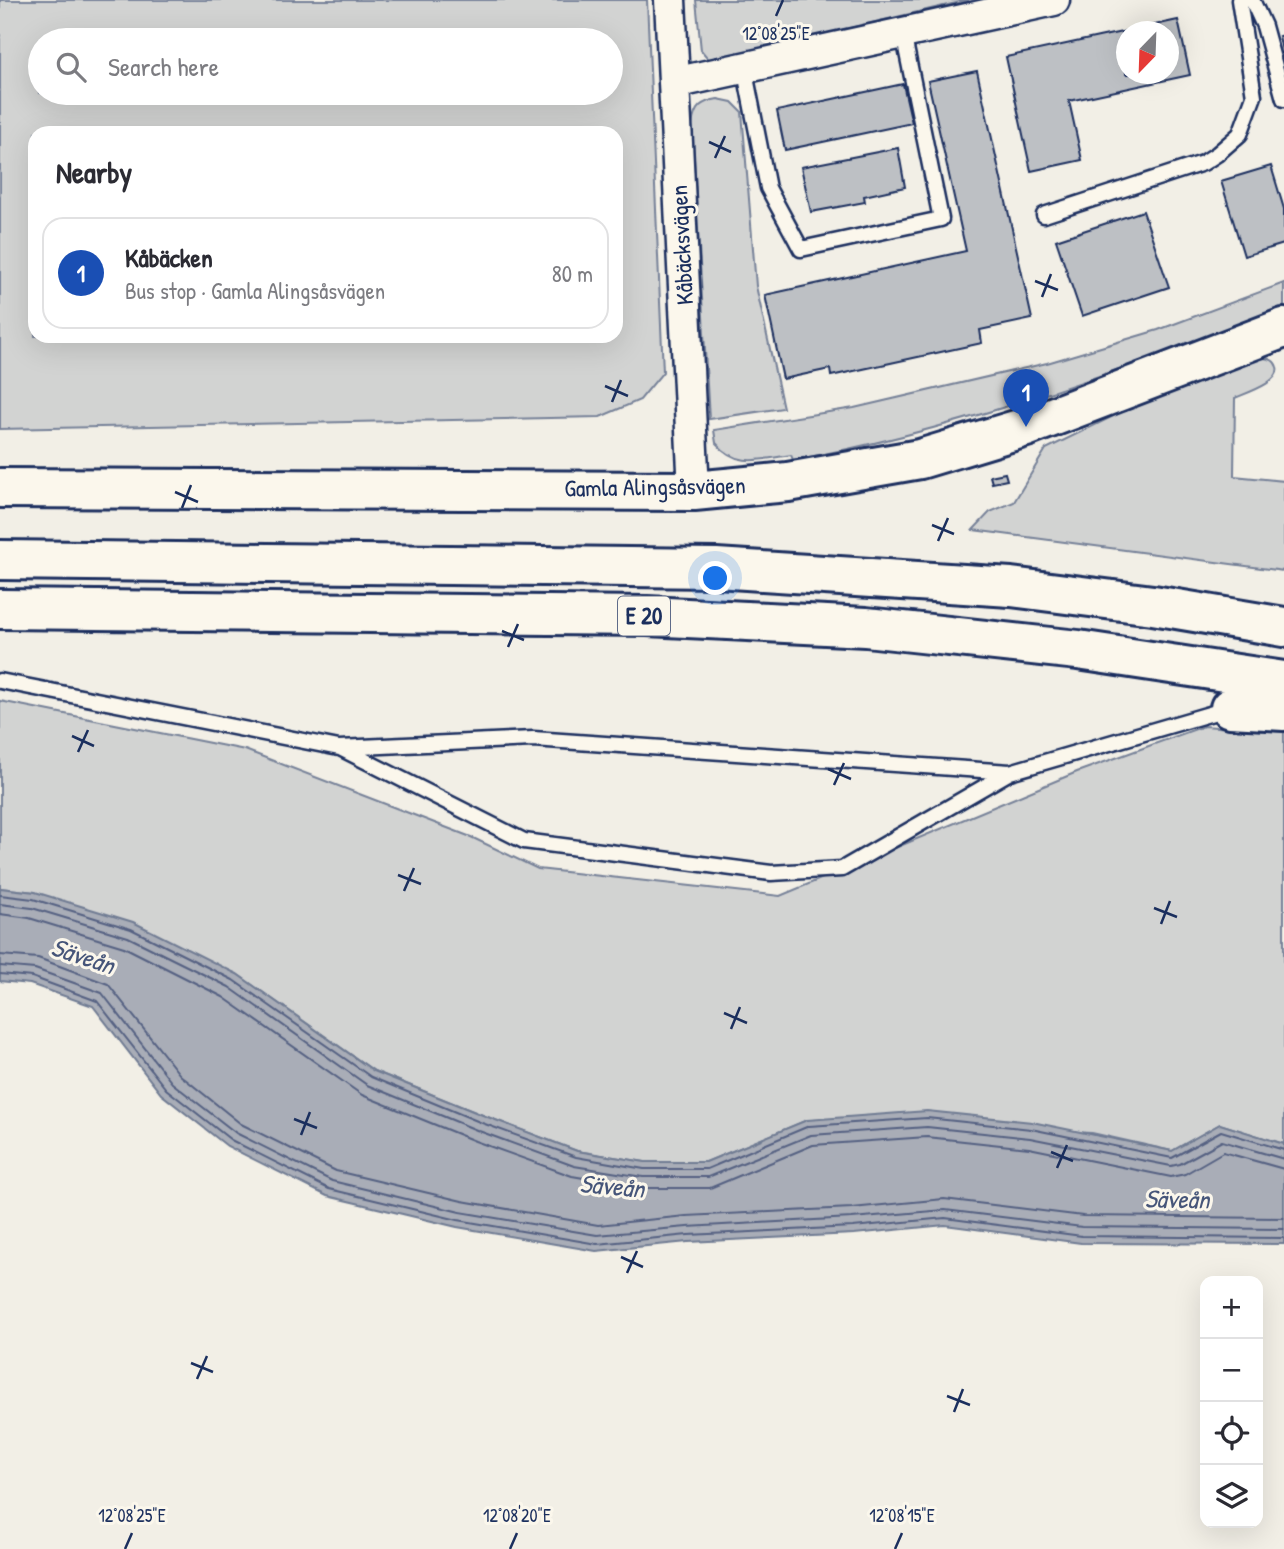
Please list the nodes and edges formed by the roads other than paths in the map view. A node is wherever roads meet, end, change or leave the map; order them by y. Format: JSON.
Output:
{"nodes":[{"id":1,"x":670,"y":0,"type":"edge"},
{"id":2,"x":1054,"y":0,"type":"edge"},
{"id":3,"x":1240,"y":0,"type":"edge"},
{"id":4,"x":1252,"y":0,"type":"edge"},
{"id":5,"x":903,"y":33,"type":"junction"},
{"id":6,"x":744,"y":67,"type":"junction"},
{"id":7,"x":674,"y":83,"type":"junction"},
{"id":8,"x":1284,"y":99,"type":"edge"},
{"id":9,"x":1044,"y":215,"type":"dead end"},
{"id":10,"x":1284,"y":330,"type":"edge"},
{"id":11,"x":0,"y":488,"type":"edge"},
{"id":12,"x":694,"y":491,"type":"junction"},
{"id":13,"x":0,"y":560,"type":"edge"},
{"id":14,"x":0,"y":609,"type":"edge"},
{"id":15,"x":1284,"y":627,"type":"edge"},
{"id":16,"x":0,"y":681,"type":"edge"},
{"id":17,"x":1284,"y":681,"type":"edge"},
{"id":18,"x":1230,"y":708,"type":"joint"},
{"id":19,"x":1284,"y":711,"type":"edge"},
{"id":20,"x":339,"y":748,"type":"junction"},
{"id":21,"x":1010,"y":772,"type":"junction"}],
"edges":[{"from":1,"to":7,"type":"street","name":"Kåbäcksvägen"},
{"from":2,"to":5,"type":"street"},
{"from":3,"to":9,"type":"lane"},
{"from":4,"to":8,"type":"lane"},
{"from":5,"to":6,"type":"street"},
{"from":5,"to":6,"type":"lane"},
{"from":6,"to":7,"type":"street"},
{"from":7,"to":12,"type":"street","name":"Kåbäcksvägen"},
{"from":10,"to":12,"type":"main road","name":"Gamla Alingsåsvägen"},
{"from":11,"to":12,"type":"main road","name":"Gamla Alingsåsvägen"},
{"from":13,"to":15,"type":"main road","number":"E 20"},
{"from":14,"to":17,"type":"main road","number":"E 20"},
{"from":16,"to":20,"type":"lane"},
{"from":18,"to":19,"type":"main road"},
{"from":18,"to":21,"type":"lane"},
{"from":20,"to":21,"type":"lane"},
{"from":20,"to":21,"type":"lane"}]}
